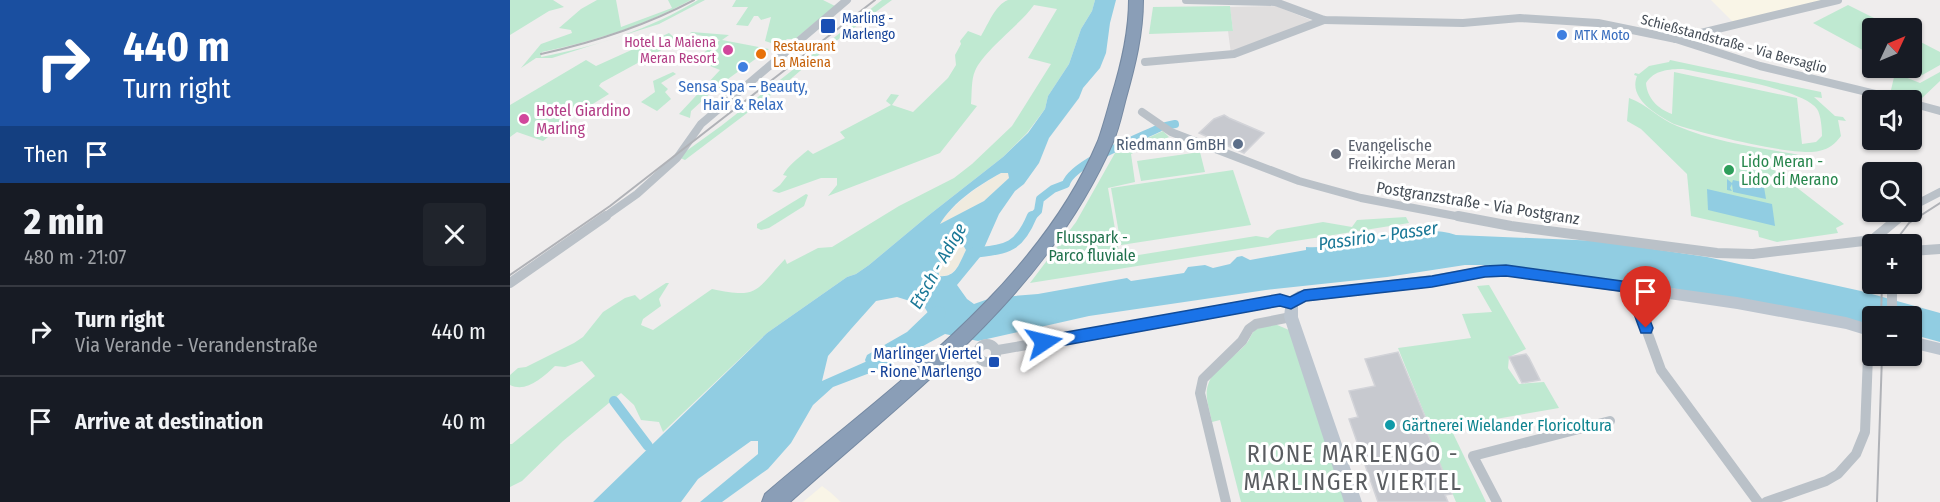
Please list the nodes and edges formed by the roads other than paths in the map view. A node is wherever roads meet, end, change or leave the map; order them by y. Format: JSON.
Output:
{"nodes":[{"id":1,"x":847,"y":0,"type":"edge"},
{"id":2,"x":1186,"y":0,"type":"edge"},
{"id":3,"x":1838,"y":0,"type":"edge"},
{"id":4,"x":1141,"y":1,"type":"edge"},
{"id":5,"x":1236,"y":1,"type":"edge"},
{"id":6,"x":1273,"y":1,"type":"edge"},
{"id":7,"x":1290,"y":4,"type":"edge"},
{"id":8,"x":1324,"y":20,"type":"junction"},
{"id":9,"x":1676,"y":39,"type":"junction"},
{"id":10,"x":1145,"y":62,"type":"dead end"},
{"id":11,"x":1862,"y":91,"type":"edge"},
{"id":12,"x":1922,"y":106,"type":"edge"},
{"id":13,"x":1940,"y":111,"type":"edge"},
{"id":14,"x":1128,"y":113,"type":"junction"},
{"id":15,"x":1940,"y":192,"type":"edge"},
{"id":16,"x":1922,"y":201,"type":"edge"},
{"id":17,"x":1894,"y":222,"type":"edge"},
{"id":18,"x":1940,"y":249,"type":"edge"},
{"id":19,"x":1922,"y":250,"type":"edge"},
{"id":20,"x":510,"y":283,"type":"edge"},
{"id":21,"x":1631,"y":287,"type":"junction"},
{"id":22,"x":1291,"y":310,"type":"junction"},
{"id":23,"x":1862,"y":328,"type":"edge"},
{"id":24,"x":1922,"y":345,"type":"edge"},
{"id":25,"x":958,"y":347,"type":"junction"},
{"id":26,"x":1940,"y":349,"type":"edge"},
{"id":27,"x":998,"y":350,"type":"dead end"},
{"id":28,"x":1868,"y":366,"type":"edge"},
{"id":29,"x":1610,"y":422,"type":"dead end"},
{"id":30,"x":796,"y":497,"type":"edge"},
{"id":31,"x":773,"y":502,"type":"edge"},
{"id":32,"x":1226,"y":502,"type":"edge"},
{"id":33,"x":1353,"y":502,"type":"edge"},
{"id":34,"x":1497,"y":502,"type":"edge"},
{"id":35,"x":1758,"y":502,"type":"edge"},
{"id":36,"x":1766,"y":502,"type":"edge"}],
"edges":[{"from":1,"to":20,"type":"street"},
{"from":2,"to":5,"type":"street","name":"Schießstandstraße - Via Bersaglio"},
{"from":3,"to":9,"type":"street"},
{"from":4,"to":14,"type":"highway"},
{"from":5,"to":6,"type":"street","name":"Schießstandstraße - Via Bersaglio"},
{"from":6,"to":7,"type":"street","name":"Schießstandstraße - Via Bersaglio"},
{"from":7,"to":8,"type":"street","name":"Schießstandstraße - Via Bersaglio"},
{"from":8,"to":9,"type":"street","name":"Schießstandstraße - Via Bersaglio"},
{"from":8,"to":10,"type":"street"},
{"from":9,"to":11,"type":"street","name":"Schießstandstraße - Via Bersaglio"},
{"from":12,"to":13,"type":"street"},
{"from":14,"to":17,"type":"street","name":"Postgranzstraße - Via Postgranz"},
{"from":14,"to":25,"type":"highway"},
{"from":14,"to":25,"type":"highway"},
{"from":15,"to":16,"type":"street"},
{"from":18,"to":19,"type":"street"},
{"from":21,"to":22,"type":"street"},
{"from":21,"to":23,"type":"street"},
{"from":21,"to":35,"type":"street"},
{"from":22,"to":27,"type":"street"},
{"from":22,"to":32,"type":"street"},
{"from":22,"to":33,"type":"street"},
{"from":24,"to":26,"type":"street"},
{"from":25,"to":30,"type":"highway"},
{"from":25,"to":31,"type":"highway"},
{"from":28,"to":36,"type":"street"},
{"from":29,"to":34,"type":"street"}]}
